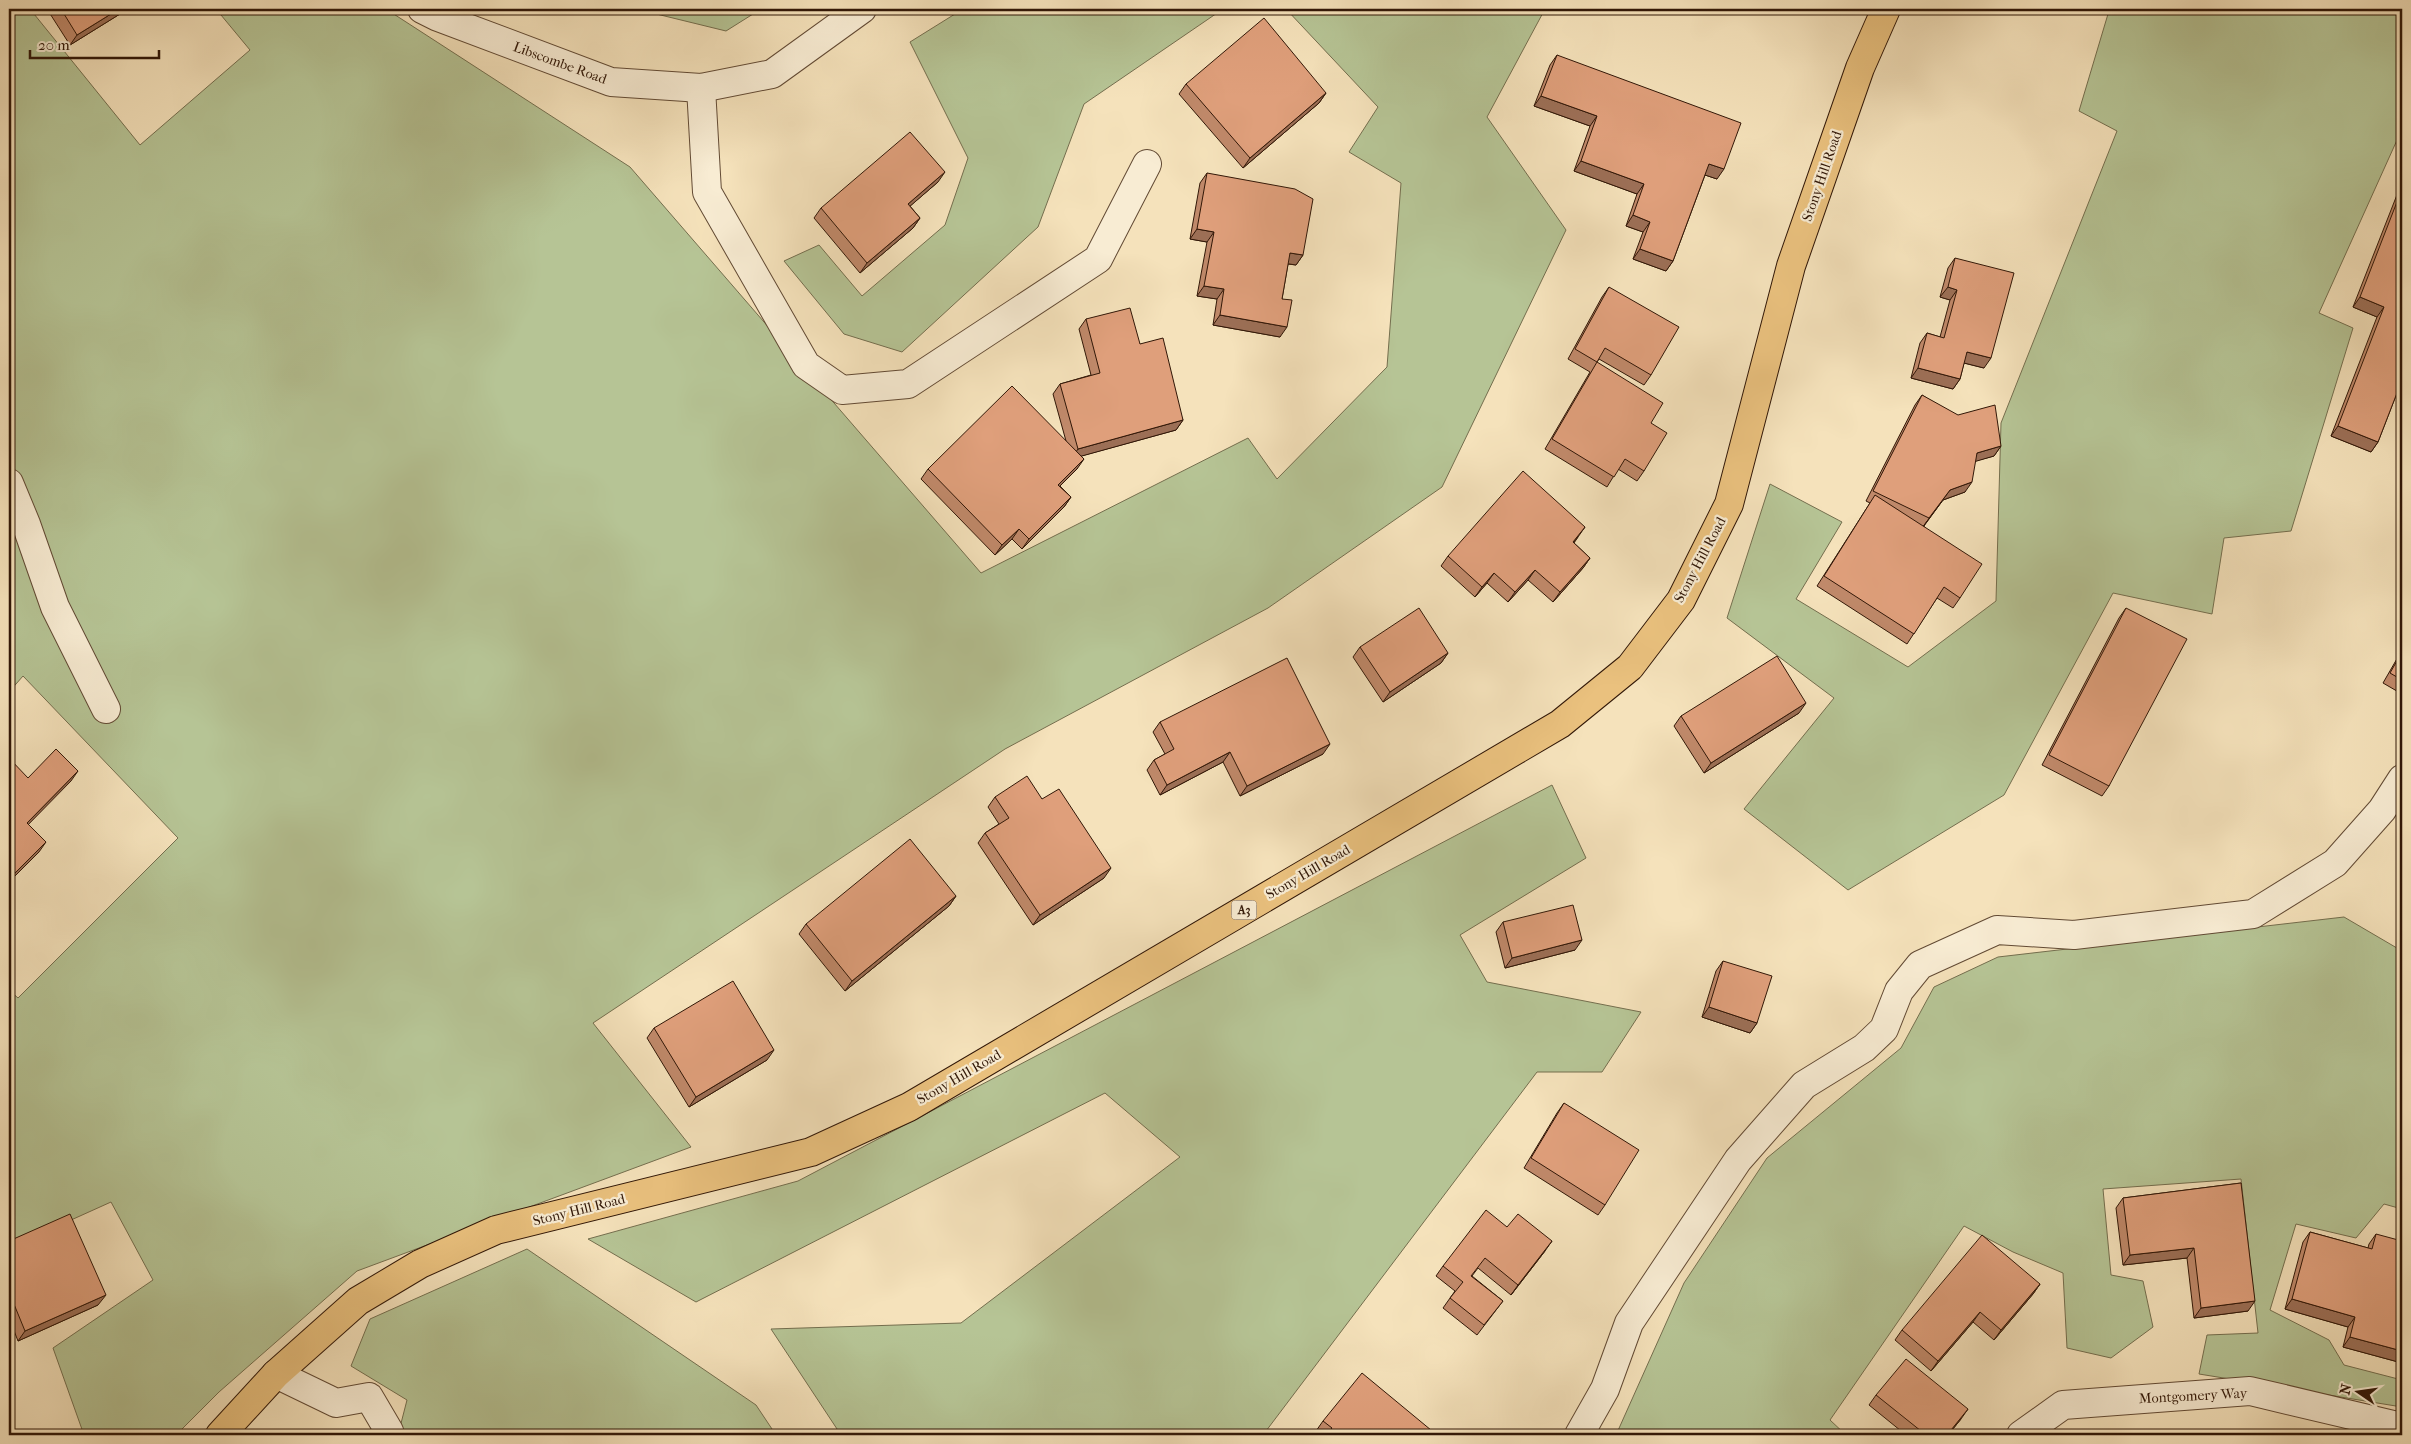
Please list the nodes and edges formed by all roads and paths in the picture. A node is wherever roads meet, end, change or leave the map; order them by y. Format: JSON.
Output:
{"nodes":[{"id":1,"x":422,"y":9,"type":"edge"},
{"id":2,"x":862,"y":9,"type":"edge"},
{"id":3,"x":1886,"y":9,"type":"edge"},
{"id":4,"x":701,"y":88,"type":"junction"},
{"id":5,"x":1147,"y":164,"type":"dead end"},
{"id":6,"x":9,"y":483,"type":"edge"},
{"id":7,"x":106,"y":709,"type":"dead end"},
{"id":8,"x":2402,"y":780,"type":"edge"},
{"id":9,"x":276,"y":1374,"type":"junction"},
{"id":10,"x":2402,"y":1427,"type":"edge"},
{"id":11,"x":220,"y":1435,"type":"edge"},
{"id":12,"x":387,"y":1435,"type":"edge"},
{"id":13,"x":1579,"y":1435,"type":"edge"},
{"id":14,"x":2021,"y":1435,"type":"edge"}],
"edges":[{"from":1,"to":4,"type":"street","name":"Libscombe Road"},
{"from":2,"to":4,"type":"street","name":"Libscombe Road"},
{"from":3,"to":9,"type":"main road","name":"Stony Hill Road","number":"A3"},
{"from":4,"to":5,"type":"street"},
{"from":6,"to":7,"type":"street"},
{"from":8,"to":13,"type":"street"},
{"from":9,"to":11,"type":"main road","name":"Stony Hill Road","number":"A3"},
{"from":9,"to":12,"type":"street"},
{"from":10,"to":14,"type":"street","name":"Montgomery Way"}]}
